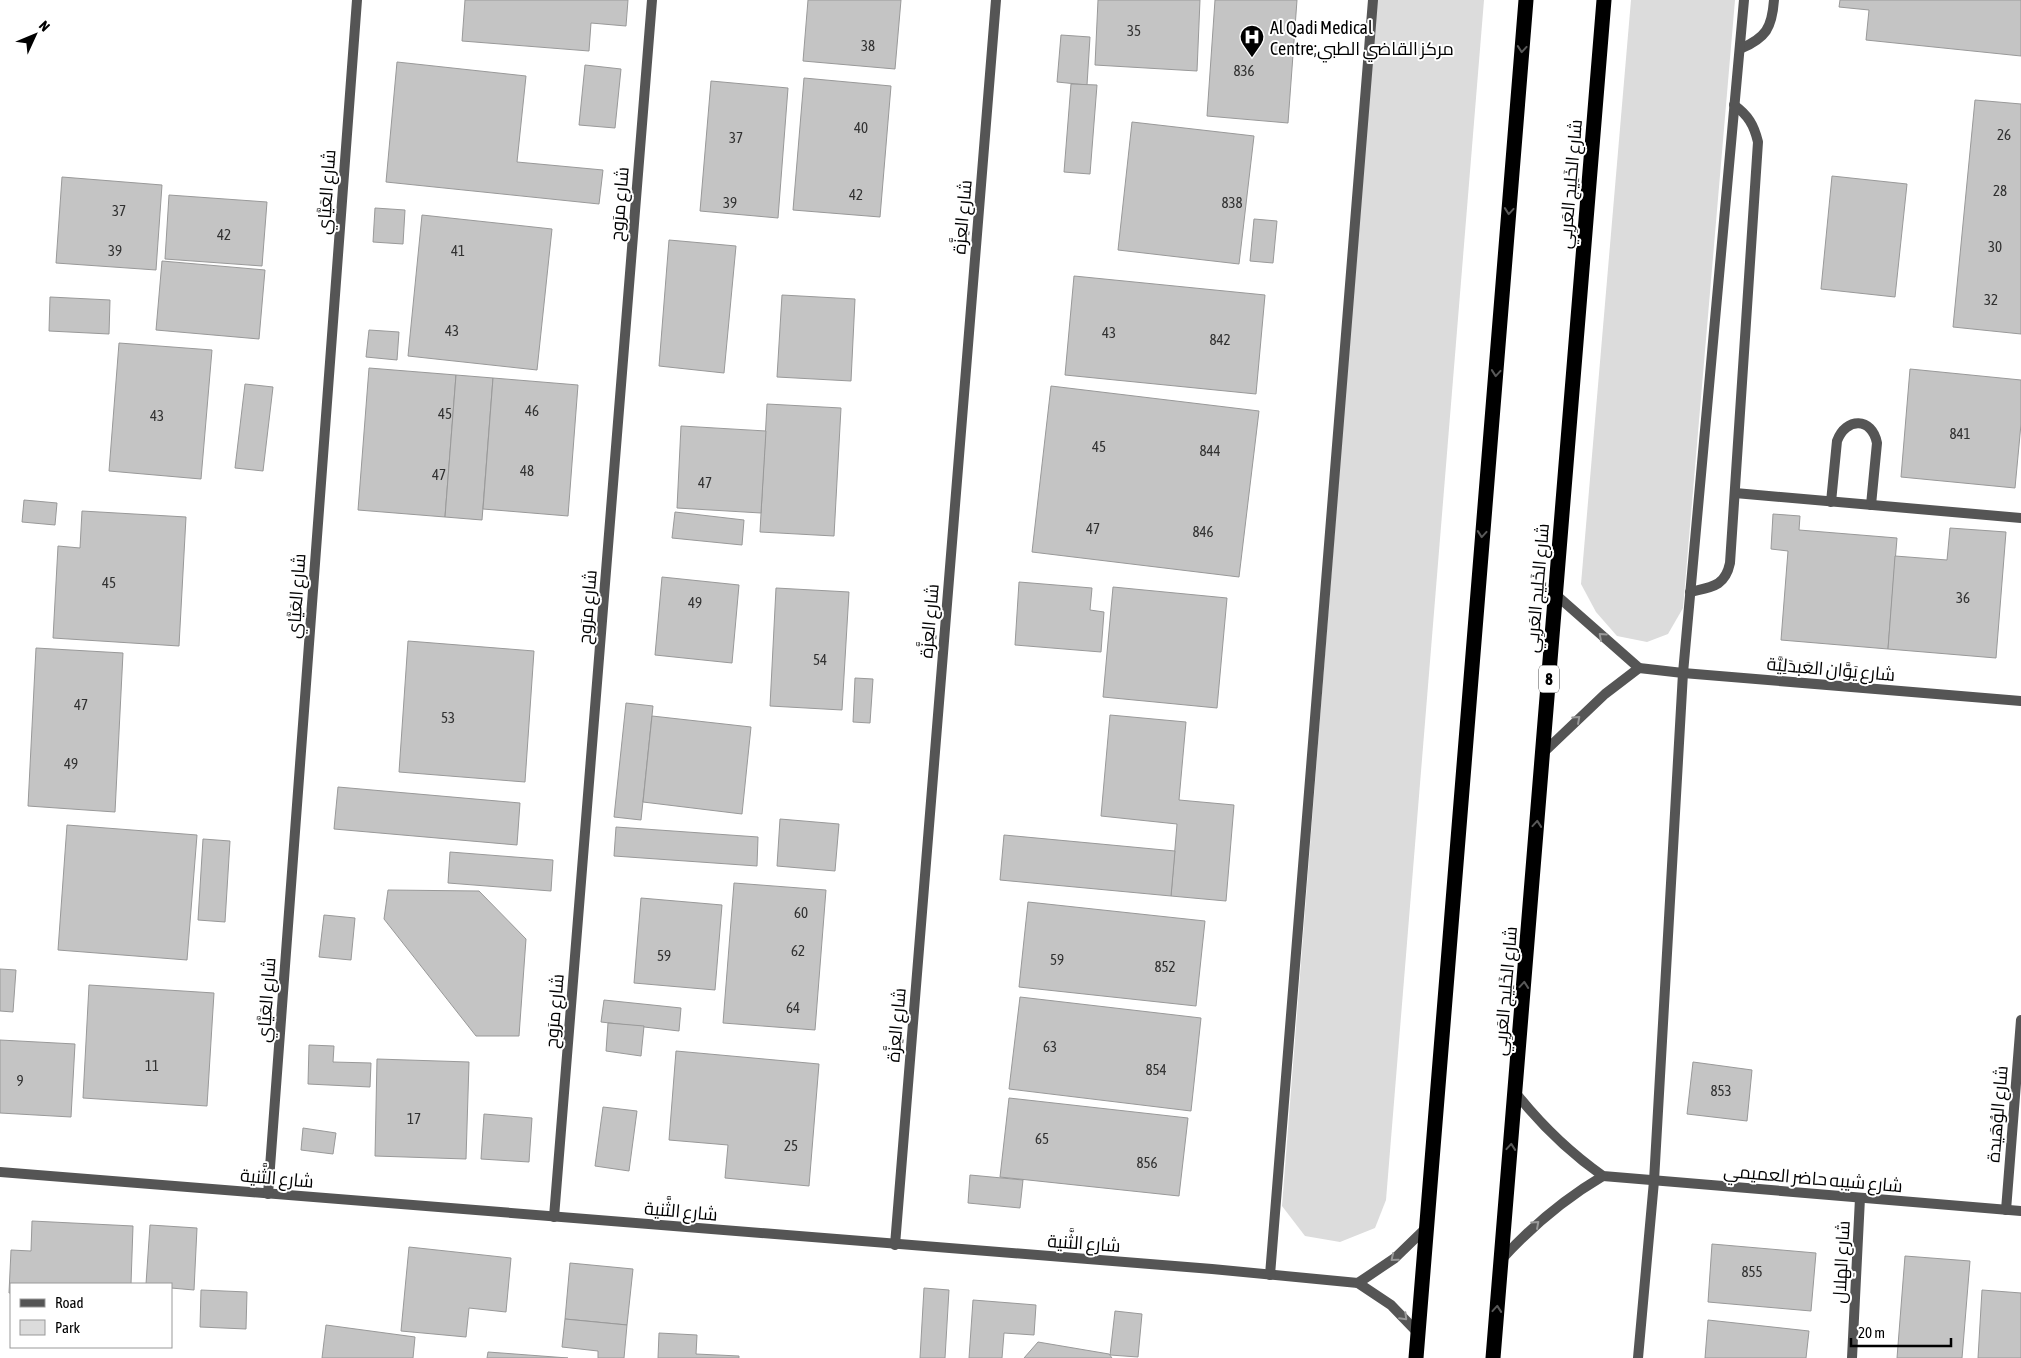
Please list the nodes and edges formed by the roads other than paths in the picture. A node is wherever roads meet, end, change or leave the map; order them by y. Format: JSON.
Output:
{"nodes":[{"id":1,"x":357,"y":0,"type":"edge"},
{"id":2,"x":652,"y":0,"type":"edge"},
{"id":3,"x":996,"y":0,"type":"edge"},
{"id":4,"x":1373,"y":0,"type":"edge"},
{"id":5,"x":1526,"y":0,"type":"edge"},
{"id":6,"x":1604,"y":0,"type":"edge"},
{"id":7,"x":1744,"y":0,"type":"edge"},
{"id":8,"x":1774,"y":0,"type":"edge"},
{"id":9,"x":1740,"y":49,"type":"junction"},
{"id":10,"x":1734,"y":105,"type":"junction"},
{"id":11,"x":1735,"y":493,"type":"junction"},
{"id":12,"x":1831,"y":502,"type":"junction"},
{"id":13,"x":1871,"y":505,"type":"junction"},
{"id":14,"x":2021,"y":518,"type":"edge"},
{"id":15,"x":1690,"y":592,"type":"junction"},
{"id":16,"x":1555,"y":594,"type":"junction"},
{"id":17,"x":1639,"y":668,"type":"junction"},
{"id":18,"x":1683,"y":673,"type":"junction"},
{"id":19,"x":2021,"y":701,"type":"edge"},
{"id":20,"x":1543,"y":753,"type":"junction"},
{"id":21,"x":2021,"y":1020,"type":"edge"},
{"id":22,"x":1515,"y":1092,"type":"junction"},
{"id":23,"x":0,"y":1172,"type":"edge"},
{"id":24,"x":1603,"y":1176,"type":"junction"},
{"id":25,"x":1654,"y":1181,"type":"junction"},
{"id":26,"x":268,"y":1194,"type":"junction"},
{"id":27,"x":1860,"y":1198,"type":"junction"},
{"id":28,"x":2006,"y":1210,"type":"junction"},
{"id":29,"x":2021,"y":1211,"type":"edge"},
{"id":30,"x":554,"y":1217,"type":"junction"},
{"id":31,"x":1426,"y":1228,"type":"junction"},
{"id":32,"x":895,"y":1245,"type":"junction"},
{"id":33,"x":1502,"y":1259,"type":"junction"},
{"id":34,"x":1270,"y":1275,"type":"junction"},
{"id":35,"x":1358,"y":1283,"type":"junction"},
{"id":36,"x":1418,"y":1333,"type":"junction"},
{"id":37,"x":1416,"y":1358,"type":"edge"},
{"id":38,"x":1493,"y":1358,"type":"edge"},
{"id":39,"x":1638,"y":1358,"type":"edge"},
{"id":40,"x":1852,"y":1358,"type":"edge"}],
"edges":[{"from":1,"to":26,"type":"street","name":"شارع العَيَّاي"},
{"from":2,"to":30,"type":"street","name":"شارع مرَوح"},
{"from":3,"to":32,"type":"street","name":"شارع العِزَّة"},
{"from":4,"to":34,"type":"street"},
{"from":5,"to":31,"type":"highway","one_way":true},
{"from":6,"to":16,"type":"highway","name":"شارع الخَلِيج العَربِي","number":"8"},
{"from":7,"to":9,"type":"street"},
{"from":8,"to":9,"type":"street"},
{"from":9,"to":10,"type":"street"},
{"from":10,"to":11,"type":"street"},
{"from":10,"to":15,"type":"street"},
{"from":11,"to":12,"type":"street"},
{"from":11,"to":15,"type":"street"},
{"from":12,"to":13,"type":"street"},
{"from":12,"to":13,"type":"street"},
{"from":13,"to":14,"type":"street"},
{"from":15,"to":18,"type":"street"},
{"from":17,"to":16,"type":"street","one_way":true},
{"from":16,"to":20,"type":"highway","name":"شارع الخَلِيج العَربِي","number":"8"},
{"from":17,"to":18,"type":"street","name":"شارع يَوَّان العَبدَلِيَّة"},
{"from":20,"to":17,"type":"street","one_way":true},
{"from":18,"to":19,"type":"street","name":"شارع يَوَّان العَبدَلِيَّة"},
{"from":18,"to":25,"type":"street"},
{"from":22,"to":20,"type":"highway","name":"شارع الخَلِيج العَربِي","number":"8","one_way":true},
{"from":21,"to":28,"type":"street","name":"شارع الوُهَيدة"},
{"from":22,"to":24,"type":"street"},
{"from":33,"to":22,"type":"highway","name":"شارع الخَلِيج العَربِي","number":"8","one_way":true},
{"from":23,"to":26,"type":"street","name":"شارع الثَّنية"},
{"from":24,"to":25,"type":"street","name":"شارع شيبه حاضر العميمي"},
{"from":33,"to":24,"type":"street","one_way":true},
{"from":25,"to":27,"type":"street","name":"شارع شيبه حاضر العميمي"},
{"from":25,"to":39,"type":"street"},
{"from":26,"to":30,"type":"street","name":"شارع الثَّنية"},
{"from":27,"to":28,"type":"street","name":"شارع شيبه حاضر العميمي"},
{"from":27,"to":40,"type":"street","name":"شارع الهِلال"},
{"from":28,"to":29,"type":"street","name":"شارع شيبه حاضر العميمي"},
{"from":30,"to":32,"type":"street","name":"شارع الثَّنية"},
{"from":31,"to":35,"type":"street","one_way":true},
{"from":31,"to":36,"type":"highway"},
{"from":32,"to":34,"type":"street","name":"شارع الثَّنية"},
{"from":38,"to":33,"type":"highway","name":"شارع الخَلِيج العَربِي","number":"8","one_way":true},
{"from":34,"to":35,"type":"street","name":"شارع الثَّنية"},
{"from":35,"to":36,"type":"street","name":"شارع الثَّنية","one_way":true},
{"from":36,"to":37,"type":"highway"}]}
